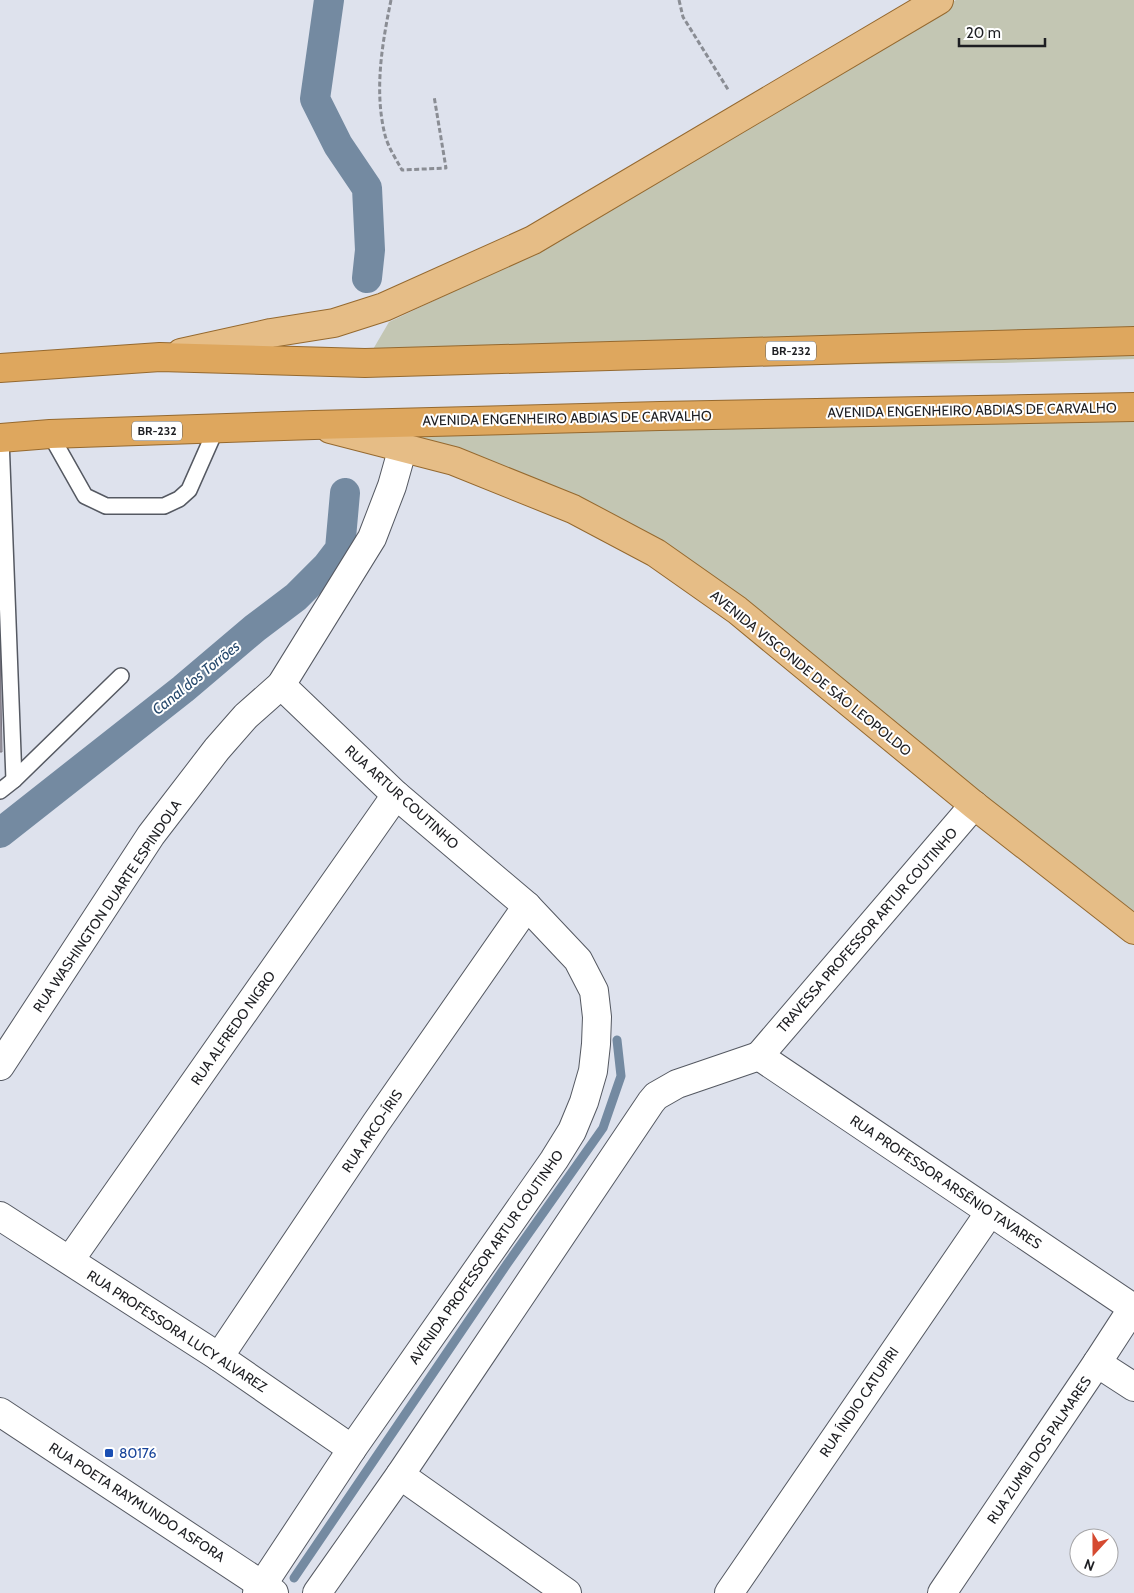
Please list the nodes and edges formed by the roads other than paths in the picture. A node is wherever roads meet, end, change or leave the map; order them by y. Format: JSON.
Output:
{"nodes":[{"id":1,"x":939,"y":0,"type":"edge"},
{"id":2,"x":1134,"y":341,"type":"edge"},
{"id":3,"x":160,"y":357,"type":"junction"},
{"id":4,"x":0,"y":368,"type":"edge"},
{"id":5,"x":1134,"y":407,"type":"edge"},
{"id":6,"x":314,"y":424,"type":"junction"},
{"id":7,"x":216,"y":429,"type":"junction"},
{"id":8,"x":50,"y":434,"type":"junction"},
{"id":9,"x":1,"y":438,"type":"edge"},
{"id":10,"x":403,"y":447,"type":"junction"},
{"id":11,"x":121,"y":676,"type":"dead end"},
{"id":12,"x":281,"y":685,"type":"junction"},
{"id":13,"x":14,"y":780,"type":"junction"},
{"id":14,"x":0,"y":791,"type":"edge"},
{"id":15,"x":396,"y":796,"type":"junction"},
{"id":16,"x":974,"y":805,"type":"junction"},
{"id":17,"x":527,"y":906,"type":"junction"},
{"id":18,"x":1134,"y":930,"type":"edge"},
{"id":19,"x":759,"y":1056,"type":"junction"},
{"id":20,"x":0,"y":1066,"type":"edge"},
{"id":21,"x":990,"y":1212,"type":"junction"},
{"id":22,"x":0,"y":1216,"type":"edge"},
{"id":23,"x":70,"y":1260,"type":"junction"},
{"id":24,"x":1133,"y":1307,"type":"edge"},
{"id":25,"x":219,"y":1357,"type":"junction"},
{"id":26,"x":1098,"y":1363,"type":"junction"},
{"id":27,"x":1134,"y":1388,"type":"edge"},
{"id":28,"x":0,"y":1412,"type":"edge"},
{"id":29,"x":352,"y":1448,"type":"junction"},
{"id":30,"x":400,"y":1475,"type":"junction"},
{"id":31,"x":265,"y":1590,"type":"edge"},
{"id":32,"x":317,"y":1593,"type":"edge"},
{"id":33,"x":567,"y":1593,"type":"edge"},
{"id":34,"x":729,"y":1593,"type":"edge"},
{"id":35,"x":942,"y":1593,"type":"edge"}],
"edges":[{"from":1,"to":3,"type":"main road"},
{"from":2,"to":3,"type":"highway","number":"BR-232"},
{"from":3,"to":4,"type":"highway","number":"BR-232"},
{"from":5,"to":6,"type":"highway","name":"AVENIDA ENGENHEIRO ABDIAS DE CARVALHO","number":"BR-232"},
{"from":6,"to":7,"type":"highway","name":"AVENIDA ENGENHEIRO ABDIAS DE CARVALHO","number":"BR-232"},
{"from":6,"to":10,"type":"main road","name":"AVENIDA VISCONDE DE SÃO LEOPOLDO"},
{"from":7,"to":8,"type":"highway","name":"AVENIDA ENGENHEIRO ABDIAS DE CARVALHO","number":"BR-232"},
{"from":7,"to":8,"type":"lane"},
{"from":8,"to":9,"type":"highway","name":"AVENIDA ENGENHEIRO ABDIAS DE CARVALHO","number":"BR-232"},
{"from":9,"to":13,"type":"lane"},
{"from":10,"to":12,"type":"street","name":"RUA WASHINGTON DUARTE ESPINDOLA"},
{"from":10,"to":16,"type":"main road","name":"AVENIDA VISCONDE DE SÃO LEOPOLDO"},
{"from":11,"to":13,"type":"lane"},
{"from":12,"to":15,"type":"street","name":"RUA ARTUR COUTINHO"},
{"from":12,"to":20,"type":"street","name":"RUA WASHINGTON DUARTE ESPINDOLA"},
{"from":13,"to":14,"type":"lane"},
{"from":15,"to":17,"type":"street","name":"RUA ARTUR COUTINHO"},
{"from":15,"to":23,"type":"street","name":"RUA ALFREDO NIGRO"},
{"from":16,"to":18,"type":"main road","name":"AVENIDA VISCONDE DE SÃO LEOPOLDO"},
{"from":16,"to":19,"type":"street","name":"TRAVESSA PROFESSOR ARTUR COUTINHO"},
{"from":17,"to":25,"type":"street","name":"RUA ARCO-ÍRIS"},
{"from":17,"to":29,"type":"street","name":"AVENIDA PROFESSOR ARTUR COUTINHO"},
{"from":19,"to":21,"type":"street","name":"RUA PROFESSOR ARSÊNIO TAVARES"},
{"from":19,"to":30,"type":"street"},
{"from":21,"to":24,"type":"street","name":"RUA PROFESSOR ARSÊNIO TAVARES"},
{"from":21,"to":34,"type":"street","name":"RUA ÍNDIO CATUPIRI"},
{"from":22,"to":23,"type":"street","name":"RUA PROFESSORA LUCY ALVAREZ"},
{"from":23,"to":25,"type":"street","name":"RUA PROFESSORA LUCY ALVAREZ"},
{"from":24,"to":26,"type":"street","name":"RUA ZUMBI DOS PALMARES"},
{"from":25,"to":29,"type":"street","name":"RUA PROFESSORA LUCY ALVAREZ"},
{"from":26,"to":27,"type":"street"},
{"from":26,"to":35,"type":"street","name":"RUA ZUMBI DOS PALMARES"},
{"from":28,"to":31,"type":"street","name":"RUA POETA RAYMUNDO ASFORA"},
{"from":29,"to":31,"type":"street","name":"AVENIDA PROFESSOR ARTUR COUTINHO"},
{"from":30,"to":32,"type":"street"},
{"from":30,"to":33,"type":"street"}]}
